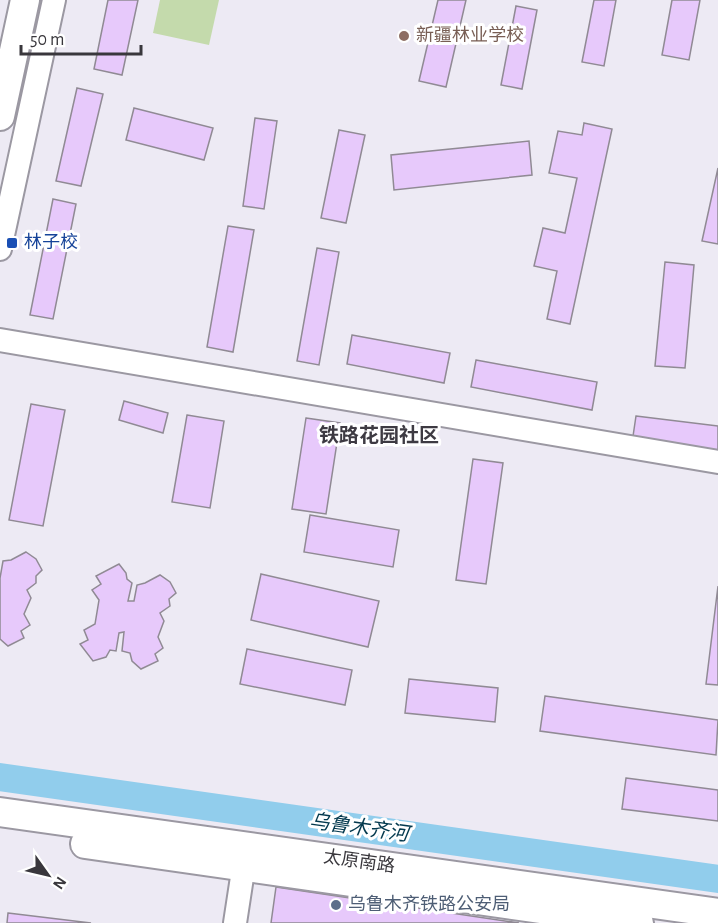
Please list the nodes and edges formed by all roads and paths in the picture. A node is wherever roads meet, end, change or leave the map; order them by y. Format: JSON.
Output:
{"nodes":[{"id":1,"x":5,"y":0,"type":"edge"},
{"id":2,"x":25,"y":0,"type":"edge"},
{"id":3,"x":54,"y":0,"type":"edge"},
{"id":4,"x":0,"y":24,"type":"edge"},
{"id":5,"x":0,"y":116,"type":"edge"},
{"id":6,"x":0,"y":249,"type":"edge"},
{"id":7,"x":0,"y":340,"type":"edge"},
{"id":8,"x":718,"y":462,"type":"edge"},
{"id":9,"x":0,"y":812,"type":"edge"},
{"id":10,"x":0,"y":832,"type":"edge"},
{"id":11,"x":245,"y":857,"type":"junction"},
{"id":12,"x":718,"y":913,"type":"edge"},
{"id":13,"x":235,"y":923,"type":"edge"},
{"id":14,"x":639,"y":923,"type":"edge"}],
"edges":[{"from":1,"to":4,"type":"main road"},
{"from":2,"to":5,"type":"main road"},
{"from":3,"to":6,"type":"street"},
{"from":7,"to":8,"type":"street"},
{"from":9,"to":11,"type":"main road","name":"太原南路"},
{"from":10,"to":11,"type":"main road"},
{"from":11,"to":12,"type":"main road","name":"太原南路"},
{"from":11,"to":13,"type":"street"},
{"from":11,"to":14,"type":"main road"}]}
